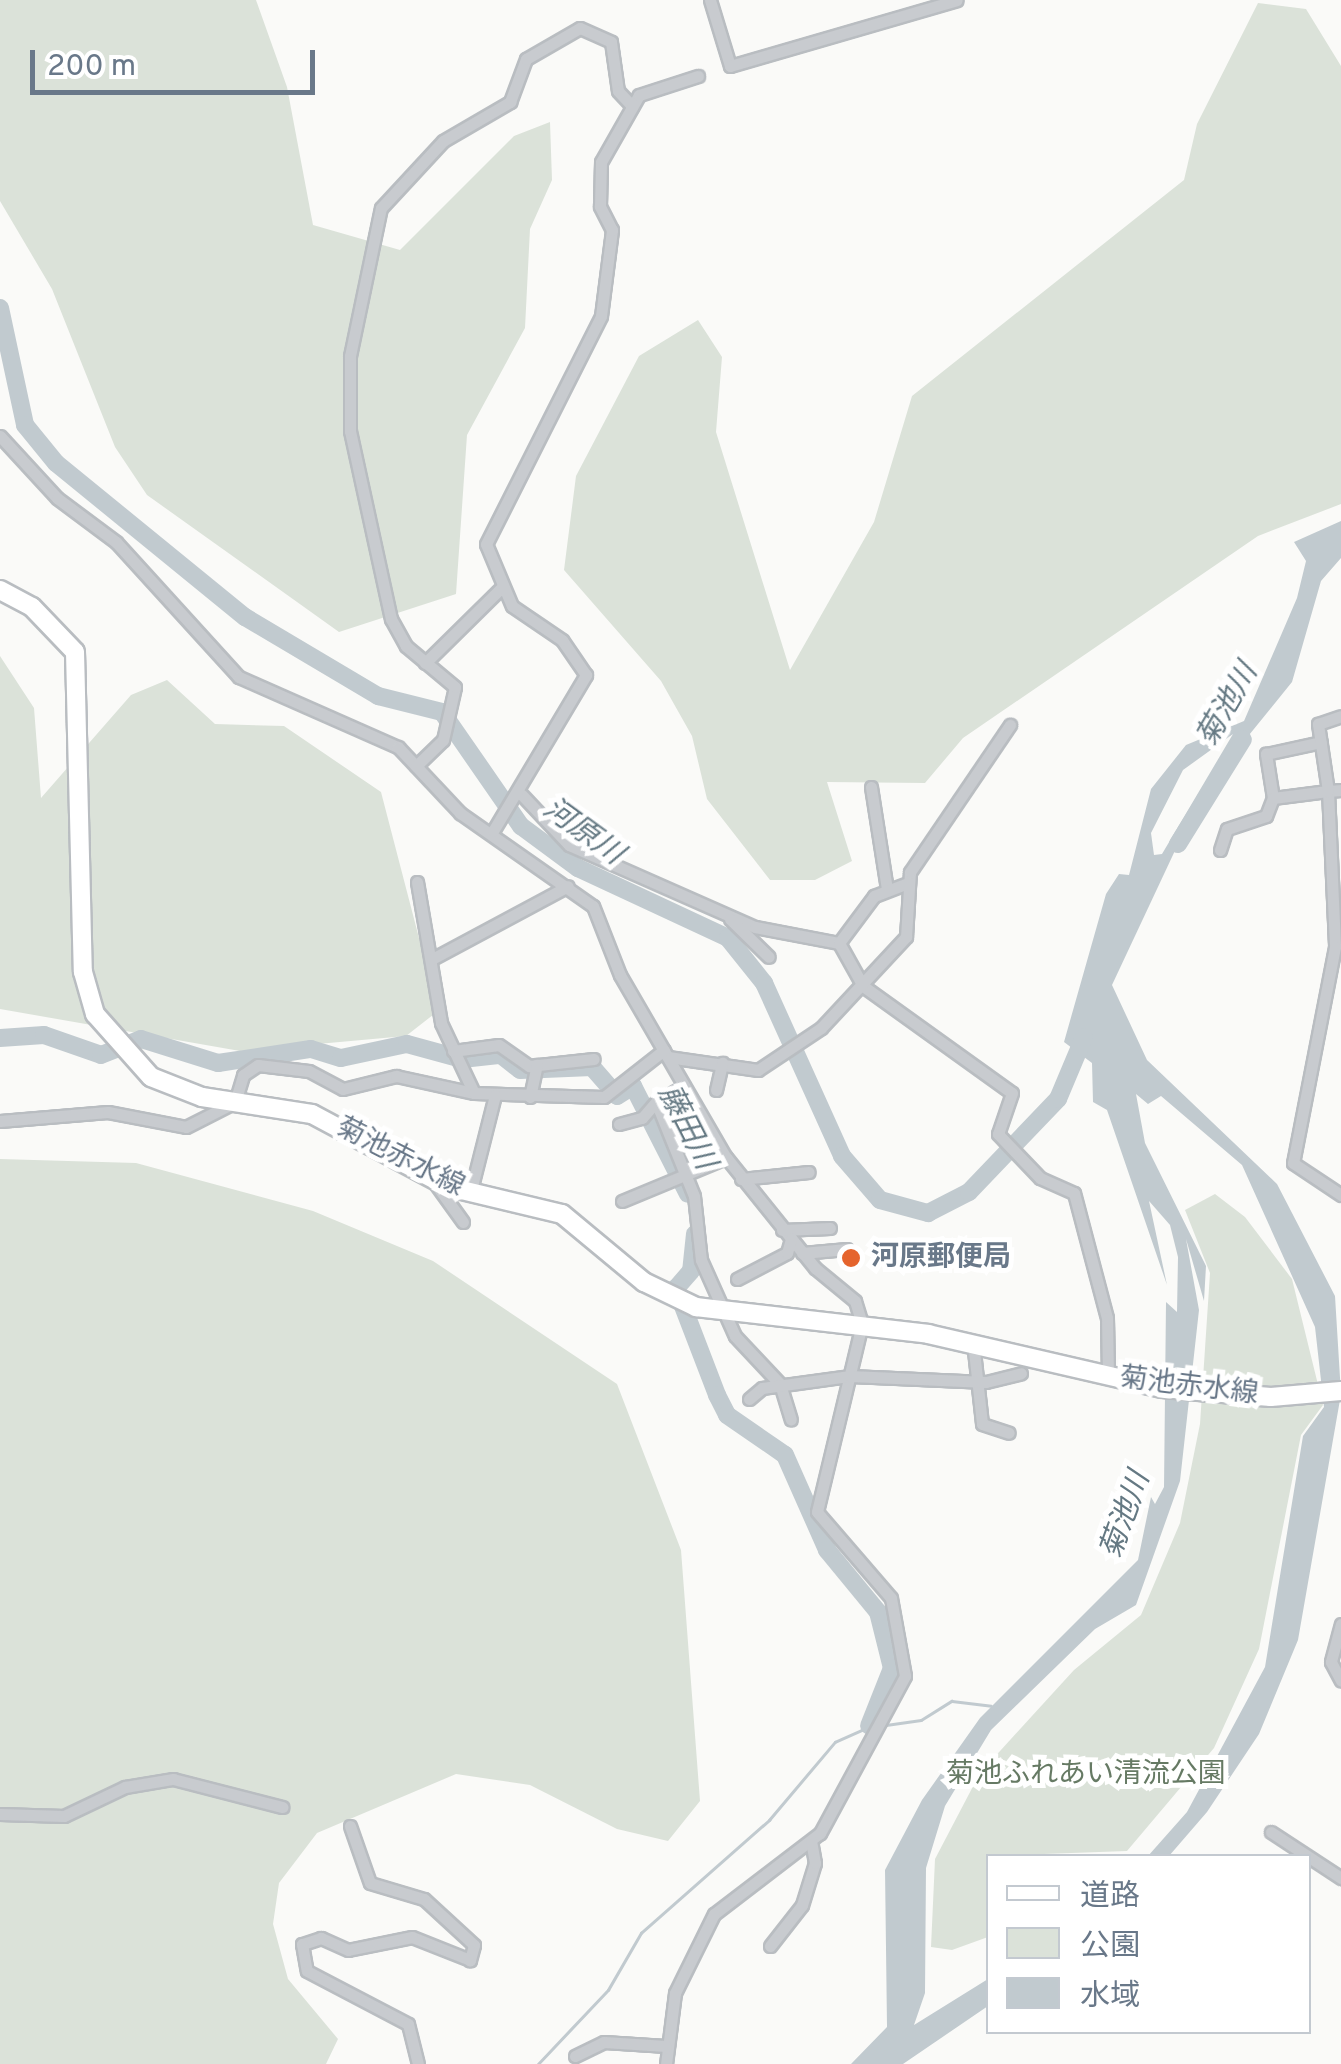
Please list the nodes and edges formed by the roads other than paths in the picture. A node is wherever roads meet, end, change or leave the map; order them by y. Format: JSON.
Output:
{"nodes":[{"id":1,"x":710,"y":0,"type":"edge"},
{"id":2,"x":957,"y":0,"type":"edge"},
{"id":3,"x":698,"y":76,"type":"dead end"},
{"id":4,"x":632,"y":106,"type":"junction"},
{"id":5,"x":0,"y":436,"type":"edge"},
{"id":6,"x":501,"y":588,"type":"junction"},
{"id":7,"x":0,"y":590,"type":"edge"},
{"id":8,"x":426,"y":663,"type":"junction"},
{"id":9,"x":1341,"y":716,"type":"edge"},
{"id":10,"x":1010,"y":725,"type":"dead end"},
{"id":11,"x":1320,"y":742,"type":"junction"},
{"id":12,"x":416,"y":766,"type":"junction"},
{"id":13,"x":870,"y":787,"type":"dead end"},
{"id":14,"x":1334,"y":791,"type":"edge"},
{"id":15,"x":522,"y":795,"type":"junction"},
{"id":16,"x":1273,"y":798,"type":"junction"},
{"id":17,"x":493,"y":831,"type":"junction"},
{"id":18,"x":1336,"y":840,"type":"edge"},
{"id":19,"x":1220,"y":850,"type":"dead end"},
{"id":20,"x":417,"y":882,"type":"dead end"},
{"id":21,"x":1337,"y":882,"type":"edge"},
{"id":22,"x":908,"y":884,"type":"junction"},
{"id":23,"x":568,"y":886,"type":"junction"},
{"id":24,"x":887,"y":889,"type":"junction"},
{"id":25,"x":729,"y":915,"type":"junction"},
{"id":26,"x":839,"y":942,"type":"junction"},
{"id":27,"x":768,"y":957,"type":"dead end"},
{"id":28,"x":432,"y":959,"type":"junction"},
{"id":29,"x":863,"y":986,"type":"junction"},
{"id":30,"x":453,"y":1051,"type":"junction"},
{"id":31,"x":666,"y":1054,"type":"junction"},
{"id":32,"x":594,"y":1059,"type":"dead end"},
{"id":33,"x":722,"y":1063,"type":"junction"},
{"id":34,"x":538,"y":1065,"type":"junction"},
{"id":35,"x":684,"y":1086,"type":"junction"},
{"id":36,"x":716,"y":1090,"type":"dead end"},
{"id":37,"x":474,"y":1093,"type":"junction"},
{"id":38,"x":495,"y":1095,"type":"junction"},
{"id":39,"x":530,"y":1097,"type":"junction"},
{"id":40,"x":235,"y":1102,"type":"junction"},
{"id":41,"x":656,"y":1102,"type":"junction"},
{"id":42,"x":0,"y":1121,"type":"edge"},
{"id":43,"x":618,"y":1124,"type":"dead end"},
{"id":44,"x":726,"y":1158,"type":"junction"},
{"id":45,"x":681,"y":1170,"type":"junction"},
{"id":46,"x":808,"y":1172,"type":"dead end"},
{"id":47,"x":1341,"y":1178,"type":"edge"},
{"id":48,"x":432,"y":1179,"type":"junction"},
{"id":49,"x":742,"y":1179,"type":"junction"},
{"id":50,"x":470,"y":1194,"type":"junction"},
{"id":51,"x":1340,"y":1195,"type":"edge"},
{"id":52,"x":622,"y":1201,"type":"dead end"},
{"id":53,"x":463,"y":1222,"type":"dead end"},
{"id":54,"x":830,"y":1228,"type":"dead end"},
{"id":55,"x":786,"y":1235,"type":"junction"},
{"id":56,"x":848,"y":1248,"type":"dead end"},
{"id":57,"x":802,"y":1253,"type":"junction"},
{"id":58,"x":736,"y":1278,"type":"dead end"},
{"id":59,"x":724,"y":1312,"type":"junction"},
{"id":60,"x":862,"y":1324,"type":"junction"},
{"id":61,"x":972,"y":1342,"type":"junction"},
{"id":62,"x":1021,"y":1372,"type":"dead end"},
{"id":63,"x":850,"y":1376,"type":"junction"},
{"id":64,"x":1108,"y":1378,"type":"junction"},
{"id":65,"x":981,"y":1382,"type":"junction"},
{"id":66,"x":784,"y":1390,"type":"junction"},
{"id":67,"x":1341,"y":1391,"type":"edge"},
{"id":68,"x":749,"y":1399,"type":"dead end"},
{"id":69,"x":791,"y":1419,"type":"dead end"},
{"id":70,"x":1009,"y":1433,"type":"dead end"},
{"id":71,"x":1341,"y":1624,"type":"edge"},
{"id":72,"x":1341,"y":1681,"type":"edge"},
{"id":73,"x":282,"y":1807,"type":"dead end"},
{"id":74,"x":0,"y":1814,"type":"edge"},
{"id":75,"x":350,"y":1826,"type":"dead end"},
{"id":76,"x":1271,"y":1832,"type":"dead end"},
{"id":77,"x":810,"y":1841,"type":"junction"},
{"id":78,"x":1304,"y":1854,"type":"edge"},
{"id":79,"x":1311,"y":1858,"type":"edge"},
{"id":80,"x":1341,"y":1878,"type":"edge"},
{"id":81,"x":770,"y":1946,"type":"dead end"},
{"id":82,"x":666,"y":2046,"type":"junction"},
{"id":83,"x":575,"y":2056,"type":"dead end"},
{"id":84,"x":418,"y":2064,"type":"edge"},
{"id":85,"x":666,"y":2064,"type":"edge"}],
"edges":[{"from":1,"to":2,"type":"street"},
{"from":3,"to":4,"type":"street"},
{"from":4,"to":6,"type":"street"},
{"from":4,"to":8,"type":"street"},
{"from":5,"to":12,"type":"street"},
{"from":6,"to":8,"type":"street"},
{"from":6,"to":15,"type":"street"},
{"from":7,"to":40,"type":"main road","name":"菊池赤水線"},
{"from":8,"to":12,"type":"street"},
{"from":9,"to":11,"type":"street"},
{"from":10,"to":22,"type":"street"},
{"from":11,"to":14,"type":"street"},
{"from":11,"to":16,"type":"street"},
{"from":12,"to":17,"type":"street"},
{"from":13,"to":24,"type":"street"},
{"from":14,"to":16,"type":"street"},
{"from":14,"to":18,"type":"street"},
{"from":15,"to":17,"type":"street"},
{"from":15,"to":25,"type":"street"},
{"from":16,"to":19,"type":"street"},
{"from":17,"to":23,"type":"street"},
{"from":18,"to":21,"type":"street"},
{"from":20,"to":28,"type":"street"},
{"from":21,"to":51,"type":"street"},
{"from":22,"to":24,"type":"street"},
{"from":22,"to":29,"type":"street"},
{"from":23,"to":28,"type":"street"},
{"from":23,"to":31,"type":"street"},
{"from":24,"to":26,"type":"street"},
{"from":25,"to":26,"type":"street"},
{"from":25,"to":27,"type":"street"},
{"from":26,"to":29,"type":"street"},
{"from":28,"to":30,"type":"street"},
{"from":29,"to":33,"type":"street"},
{"from":29,"to":64,"type":"street"},
{"from":30,"to":34,"type":"street"},
{"from":30,"to":37,"type":"street"},
{"from":31,"to":33,"type":"street"},
{"from":31,"to":35,"type":"street"},
{"from":31,"to":39,"type":"street"},
{"from":32,"to":34,"type":"street"},
{"from":33,"to":36,"type":"street"},
{"from":34,"to":39,"type":"street"},
{"from":35,"to":41,"type":"street"},
{"from":35,"to":44,"type":"street"},
{"from":37,"to":38,"type":"street"},
{"from":37,"to":40,"type":"street"},
{"from":38,"to":39,"type":"street"},
{"from":38,"to":50,"type":"street"},
{"from":40,"to":42,"type":"street"},
{"from":40,"to":48,"type":"main road","name":"菊池赤水線"},
{"from":41,"to":43,"type":"street"},
{"from":41,"to":45,"type":"street"},
{"from":44,"to":45,"type":"street"},
{"from":44,"to":49,"type":"street"},
{"from":45,"to":52,"type":"street"},
{"from":45,"to":59,"type":"street"},
{"from":46,"to":49,"type":"street"},
{"from":47,"to":51,"type":"street"},
{"from":48,"to":50,"type":"main road","name":"菊池赤水線"},
{"from":48,"to":53,"type":"street"},
{"from":49,"to":55,"type":"street"},
{"from":50,"to":59,"type":"main road","name":"菊池赤水線"},
{"from":54,"to":55,"type":"street"},
{"from":55,"to":57,"type":"street"},
{"from":55,"to":58,"type":"street"},
{"from":56,"to":57,"type":"street"},
{"from":57,"to":60,"type":"street"},
{"from":59,"to":60,"type":"main road","name":"菊池赤水線"},
{"from":59,"to":66,"type":"street"},
{"from":60,"to":61,"type":"main road","name":"菊池赤水線"},
{"from":60,"to":63,"type":"street"},
{"from":61,"to":64,"type":"main road","name":"菊池赤水線"},
{"from":61,"to":65,"type":"street"},
{"from":62,"to":65,"type":"street"},
{"from":63,"to":65,"type":"street"},
{"from":63,"to":66,"type":"street"},
{"from":63,"to":77,"type":"street"},
{"from":64,"to":67,"type":"main road","name":"菊池赤水線"},
{"from":65,"to":70,"type":"street"},
{"from":66,"to":68,"type":"street"},
{"from":66,"to":69,"type":"street"},
{"from":71,"to":72,"type":"street"},
{"from":73,"to":74,"type":"street"},
{"from":75,"to":84,"type":"street"},
{"from":76,"to":78,"type":"street"},
{"from":77,"to":81,"type":"street"},
{"from":77,"to":82,"type":"street"},
{"from":79,"to":80,"type":"street"},
{"from":82,"to":83,"type":"street"},
{"from":82,"to":85,"type":"street"}]}
